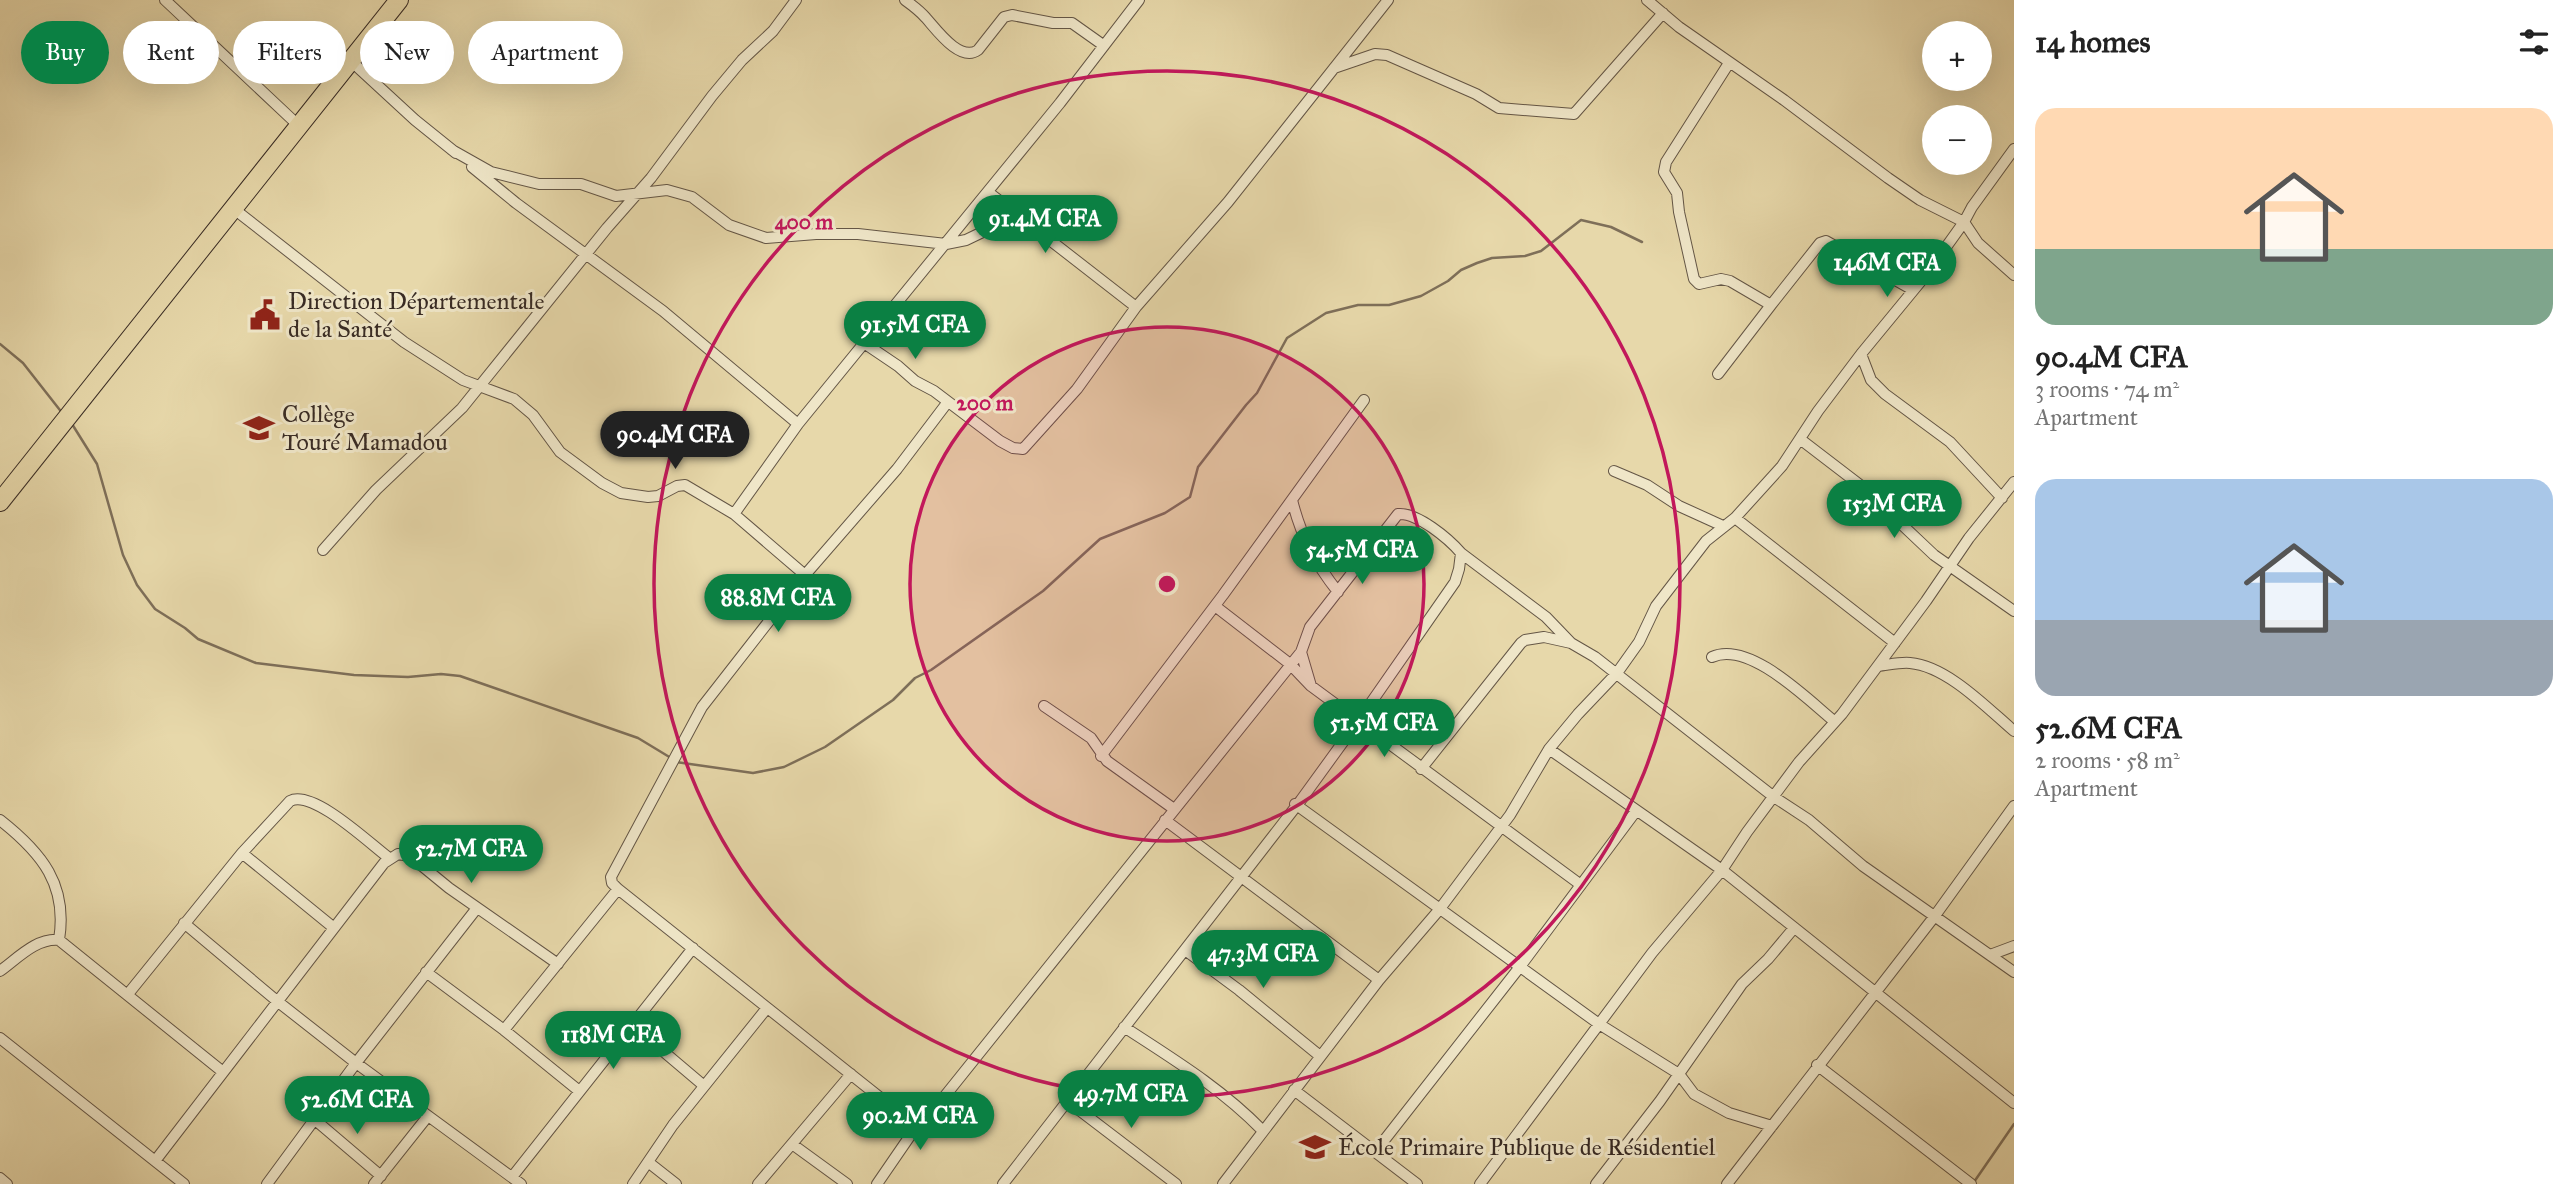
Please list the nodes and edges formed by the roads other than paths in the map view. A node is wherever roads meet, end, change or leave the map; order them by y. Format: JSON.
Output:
{"nodes":[{"id":1,"x":165,"y":0,"type":"edge"},
{"id":2,"x":399,"y":0,"type":"edge"},
{"id":3,"x":796,"y":0,"type":"edge"},
{"id":4,"x":905,"y":0,"type":"edge"},
{"id":5,"x":1139,"y":0,"type":"edge"},
{"id":6,"x":1388,"y":0,"type":"edge"},
{"id":7,"x":1647,"y":0,"type":"edge"},
{"id":8,"x":1663,"y":13,"type":"junction"},
{"id":9,"x":1103,"y":45,"type":"junction"},
{"id":10,"x":351,"y":61,"type":"junction"},
{"id":11,"x":1730,"y":63,"type":"junction"},
{"id":12,"x":1334,"y":68,"type":"junction"},
{"id":13,"x":299,"y":126,"type":"junction"},
{"id":14,"x":452,"y":150,"type":"junction"},
{"id":15,"x":2012,"y":151,"type":"edge"},
{"id":16,"x":2014,"y":167,"type":"edge"},
{"id":17,"x":988,"y":192,"type":"junction"},
{"id":18,"x":637,"y":194,"type":"junction"},
{"id":19,"x":234,"y":209,"type":"junction"},
{"id":20,"x":1964,"y":222,"type":"junction"},
{"id":21,"x":1037,"y":230,"type":"junction"},
{"id":22,"x":946,"y":244,"type":"junction"},
{"id":23,"x":586,"y":254,"type":"junction"},
{"id":24,"x":2014,"y":275,"type":"edge"},
{"id":25,"x":1913,"y":290,"type":"junction"},
{"id":26,"x":1771,"y":304,"type":"junction"},
{"id":27,"x":1136,"y":307,"type":"junction"},
{"id":28,"x":864,"y":344,"type":"junction"},
{"id":29,"x":1861,"y":354,"type":"junction"},
{"id":30,"x":1718,"y":374,"type":"dead end"},
{"id":31,"x":479,"y":387,"type":"junction"},
{"id":32,"x":1364,"y":400,"type":"dead end"},
{"id":33,"x":947,"y":402,"type":"junction"},
{"id":34,"x":798,"y":424,"type":"junction"},
{"id":35,"x":1800,"y":439,"type":"junction"},
{"id":36,"x":1615,"y":471,"type":"dead end"},
{"id":37,"x":2014,"y":482,"type":"edge"},
{"id":38,"x":2002,"y":498,"type":"junction"},
{"id":39,"x":1292,"y":500,"type":"junction"},
{"id":40,"x":0,"y":502,"type":"edge"},
{"id":41,"x":734,"y":514,"type":"junction"},
{"id":42,"x":1735,"y":518,"type":"junction"},
{"id":43,"x":1723,"y":526,"type":"junction"},
{"id":44,"x":323,"y":550,"type":"dead end"},
{"id":45,"x":1461,"y":553,"type":"junction"},
{"id":46,"x":1952,"y":566,"type":"junction"},
{"id":47,"x":805,"y":575,"type":"junction"},
{"id":48,"x":1338,"y":592,"type":"junction"},
{"id":49,"x":1215,"y":606,"type":"junction"},
{"id":50,"x":2014,"y":611,"type":"edge"},
{"id":51,"x":1571,"y":643,"type":"junction"},
{"id":52,"x":1895,"y":643,"type":"junction"},
{"id":53,"x":1301,"y":652,"type":"junction"},
{"id":54,"x":1712,"y":657,"type":"dead end"},
{"id":55,"x":1290,"y":664,"type":"junction"},
{"id":56,"x":1878,"y":666,"type":"junction"},
{"id":57,"x":1617,"y":673,"type":"junction"},
{"id":58,"x":1311,"y":686,"type":"junction"},
{"id":59,"x":1044,"y":706,"type":"dead end"},
{"id":60,"x":1359,"y":720,"type":"junction"},
{"id":61,"x":1834,"y":721,"type":"junction"},
{"id":62,"x":2014,"y":731,"type":"edge"},
{"id":63,"x":1549,"y":749,"type":"junction"},
{"id":64,"x":1101,"y":756,"type":"junction"},
{"id":65,"x":1421,"y":769,"type":"junction"},
{"id":66,"x":1774,"y":797,"type":"junction"},
{"id":67,"x":1295,"y":804,"type":"junction"},
{"id":68,"x":2014,"y":806,"type":"edge"},
{"id":69,"x":1174,"y":809,"type":"junction"},
{"id":70,"x":1636,"y":811,"type":"junction"},
{"id":71,"x":0,"y":820,"type":"edge"},
{"id":72,"x":1165,"y":820,"type":"junction"},
{"id":73,"x":1502,"y":826,"type":"junction"},
{"id":74,"x":242,"y":853,"type":"junction"},
{"id":75,"x":389,"y":858,"type":"junction"},
{"id":76,"x":1722,"y":870,"type":"junction"},
{"id":77,"x":1242,"y":877,"type":"junction"},
{"id":78,"x":1581,"y":885,"type":"junction"},
{"id":79,"x":618,"y":889,"type":"junction"},
{"id":80,"x":477,"y":908,"type":"junction"},
{"id":81,"x":1439,"y":910,"type":"junction"},
{"id":82,"x":1934,"y":917,"type":"junction"},
{"id":83,"x":184,"y":923,"type":"junction"},
{"id":84,"x":334,"y":928,"type":"junction"},
{"id":85,"x":1794,"y":928,"type":"junction"},
{"id":86,"x":59,"y":940,"type":"junction"},
{"id":87,"x":2014,"y":946,"type":"edge"},
{"id":88,"x":694,"y":948,"type":"junction"},
{"id":89,"x":1185,"y":950,"type":"junction"},
{"id":90,"x":1990,"y":955,"type":"junction"},
{"id":91,"x":558,"y":964,"type":"junction"},
{"id":92,"x":1519,"y":968,"type":"junction"},
{"id":93,"x":0,"y":971,"type":"edge"},
{"id":94,"x":426,"y":972,"type":"junction"},
{"id":95,"x":2014,"y":972,"type":"edge"},
{"id":96,"x":1379,"y":980,"type":"junction"},
{"id":97,"x":1874,"y":992,"type":"junction"},
{"id":98,"x":128,"y":994,"type":"junction"},
{"id":99,"x":277,"y":1002,"type":"junction"},
{"id":100,"x":767,"y":1007,"type":"junction"},
{"id":101,"x":631,"y":1024,"type":"junction"},
{"id":102,"x":1599,"y":1024,"type":"junction"},
{"id":103,"x":1124,"y":1027,"type":"junction"},
{"id":104,"x":504,"y":1030,"type":"junction"},
{"id":105,"x":0,"y":1038,"type":"edge"},
{"id":106,"x":1320,"y":1056,"type":"junction"},
{"id":107,"x":356,"y":1063,"type":"junction"},
{"id":108,"x":1818,"y":1065,"type":"junction"},
{"id":109,"x":223,"y":1072,"type":"junction"},
{"id":110,"x":851,"y":1074,"type":"junction"},
{"id":111,"x":1679,"y":1074,"type":"junction"},
{"id":112,"x":703,"y":1085,"type":"junction"},
{"id":113,"x":578,"y":1090,"type":"junction"},
{"id":114,"x":1294,"y":1090,"type":"junction"},
{"id":115,"x":1066,"y":1100,"type":"junction"},
{"id":116,"x":2014,"y":1103,"type":"edge"},
{"id":117,"x":428,"y":1116,"type":"junction"},
{"id":118,"x":314,"y":1119,"type":"junction"},
{"id":119,"x":1772,"y":1126,"type":"junction"},
{"id":120,"x":1262,"y":1130,"type":"junction"},
{"id":121,"x":916,"y":1132,"type":"junction"},
{"id":122,"x":792,"y":1144,"type":"junction"},
{"id":123,"x":1375,"y":1152,"type":"junction"},
{"id":124,"x":155,"y":1161,"type":"junction"},
{"id":125,"x":648,"y":1162,"type":"junction"},
{"id":126,"x":512,"y":1177,"type":"junction"},
{"id":127,"x":0,"y":1178,"type":"edge"},
{"id":128,"x":377,"y":1180,"type":"edge"},
{"id":129,"x":7,"y":1184,"type":"edge"},
{"id":130,"x":184,"y":1184,"type":"edge"},
{"id":131,"x":267,"y":1184,"type":"edge"},
{"id":132,"x":521,"y":1184,"type":"edge"},
{"id":133,"x":633,"y":1184,"type":"edge"},
{"id":134,"x":676,"y":1184,"type":"edge"},
{"id":135,"x":758,"y":1184,"type":"edge"},
{"id":136,"x":846,"y":1184,"type":"edge"},
{"id":137,"x":877,"y":1184,"type":"edge"},
{"id":138,"x":1003,"y":1184,"type":"edge"},
{"id":139,"x":1176,"y":1184,"type":"edge"},
{"id":140,"x":1223,"y":1184,"type":"edge"},
{"id":141,"x":1417,"y":1184,"type":"edge"},
{"id":142,"x":1480,"y":1184,"type":"edge"},
{"id":143,"x":1596,"y":1184,"type":"edge"},
{"id":144,"x":1727,"y":1184,"type":"edge"},
{"id":145,"x":1971,"y":1184,"type":"edge"}],
"edges":[{"from":1,"to":13,"type":"street"},
{"from":2,"to":10,"type":"highway"},
{"from":3,"to":18,"type":"street"},
{"from":4,"to":9,"type":"street"},
{"from":5,"to":9,"type":"street"},
{"from":6,"to":12,"type":"street"},
{"from":7,"to":8,"type":"street"},
{"from":8,"to":11,"type":"street"},
{"from":8,"to":12,"type":"street"},
{"from":9,"to":17,"type":"street"},
{"from":10,"to":13,"type":"highway"},
{"from":10,"to":14,"type":"street"},
{"from":11,"to":20,"type":"street"},
{"from":11,"to":26,"type":"street"},
{"from":12,"to":27,"type":"street"},
{"from":13,"to":19,"type":"highway"},
{"from":14,"to":18,"type":"street"},
{"from":14,"to":23,"type":"street"},
{"from":15,"to":16,"type":"street"},
{"from":15,"to":20,"type":"street"},
{"from":17,"to":21,"type":"street"},
{"from":17,"to":22,"type":"street"},
{"from":18,"to":22,"type":"street"},
{"from":18,"to":23,"type":"street"},
{"from":19,"to":31,"type":"street"},
{"from":19,"to":40,"type":"highway"},
{"from":20,"to":24,"type":"street"},
{"from":20,"to":25,"type":"street"},
{"from":21,"to":22,"type":"street"},
{"from":21,"to":27,"type":"street"},
{"from":22,"to":28,"type":"street"},
{"from":23,"to":31,"type":"street"},
{"from":23,"to":34,"type":"street"},
{"from":25,"to":26,"type":"street"},
{"from":25,"to":29,"type":"street"},
{"from":26,"to":30,"type":"street"},
{"from":27,"to":33,"type":"street"},
{"from":28,"to":33,"type":"street"},
{"from":28,"to":34,"type":"street"},
{"from":29,"to":35,"type":"street"},
{"from":29,"to":38,"type":"street"},
{"from":31,"to":41,"type":"street"},
{"from":31,"to":44,"type":"street"},
{"from":32,"to":39,"type":"street"},
{"from":33,"to":47,"type":"street"},
{"from":34,"to":41,"type":"street"},
{"from":35,"to":42,"type":"street"},
{"from":35,"to":46,"type":"street"},
{"from":36,"to":43,"type":"street"},
{"from":37,"to":38,"type":"street"},
{"from":38,"to":46,"type":"street"},
{"from":39,"to":48,"type":"street"},
{"from":39,"to":49,"type":"street"},
{"from":41,"to":47,"type":"street"},
{"from":42,"to":43,"type":"street"},
{"from":42,"to":52,"type":"street"},
{"from":43,"to":57,"type":"street"},
{"from":45,"to":48,"type":"street"},
{"from":45,"to":51,"type":"street"},
{"from":45,"to":60,"type":"street"},
{"from":46,"to":50,"type":"street"},
{"from":46,"to":52,"type":"street"},
{"from":47,"to":79,"type":"street"},
{"from":48,"to":53,"type":"street"},
{"from":49,"to":55,"type":"street"},
{"from":49,"to":64,"type":"street"},
{"from":51,"to":57,"type":"street"},
{"from":51,"to":65,"type":"street"},
{"from":52,"to":56,"type":"street"},
{"from":53,"to":55,"type":"street"},
{"from":53,"to":58,"type":"street"},
{"from":54,"to":61,"type":"street"},
{"from":55,"to":58,"type":"street"},
{"from":55,"to":69,"type":"street"},
{"from":56,"to":61,"type":"street"},
{"from":56,"to":62,"type":"street"},
{"from":57,"to":63,"type":"street"},
{"from":57,"to":66,"type":"street"},
{"from":58,"to":60,"type":"street"},
{"from":59,"to":64,"type":"street"},
{"from":60,"to":65,"type":"street"},
{"from":60,"to":67,"type":"street"},
{"from":61,"to":66,"type":"street"},
{"from":63,"to":70,"type":"street"},
{"from":63,"to":73,"type":"street"},
{"from":64,"to":69,"type":"street"},
{"from":65,"to":73,"type":"street"},
{"from":66,"to":76,"type":"street"},
{"from":66,"to":82,"type":"street"},
{"from":67,"to":77,"type":"street"},
{"from":67,"to":81,"type":"street"},
{"from":68,"to":82,"type":"street"},
{"from":69,"to":72,"type":"street"},
{"from":70,"to":76,"type":"street"},
{"from":70,"to":78,"type":"street"},
{"from":71,"to":86,"type":"street"},
{"from":72,"to":77,"type":"street"},
{"from":72,"to":121,"type":"street"},
{"from":73,"to":78,"type":"street"},
{"from":73,"to":81,"type":"street"},
{"from":74,"to":75,"type":"street"},
{"from":74,"to":83,"type":"street"},
{"from":74,"to":84,"type":"street"},
{"from":75,"to":80,"type":"street"},
{"from":75,"to":84,"type":"street"},
{"from":76,"to":85,"type":"street"},
{"from":76,"to":102,"type":"street"},
{"from":77,"to":89,"type":"street"},
{"from":77,"to":96,"type":"street"},
{"from":78,"to":92,"type":"street"},
{"from":79,"to":88,"type":"street"},
{"from":79,"to":91,"type":"street"},
{"from":80,"to":91,"type":"street"},
{"from":80,"to":94,"type":"street"},
{"from":81,"to":92,"type":"street"},
{"from":81,"to":96,"type":"street"},
{"from":82,"to":90,"type":"street"},
{"from":82,"to":97,"type":"street"},
{"from":83,"to":98,"type":"street"},
{"from":83,"to":99,"type":"street"},
{"from":84,"to":99,"type":"street"},
{"from":85,"to":97,"type":"street"},
{"from":85,"to":111,"type":"street"},
{"from":86,"to":93,"type":"street"},
{"from":86,"to":98,"type":"street"},
{"from":87,"to":90,"type":"street"},
{"from":88,"to":100,"type":"street"},
{"from":88,"to":101,"type":"street"},
{"from":89,"to":103,"type":"street"},
{"from":89,"to":106,"type":"street"},
{"from":90,"to":95,"type":"street"},
{"from":91,"to":104,"type":"street"},
{"from":92,"to":102,"type":"street"},
{"from":92,"to":123,"type":"street"},
{"from":94,"to":104,"type":"street"},
{"from":94,"to":107,"type":"street"},
{"from":96,"to":106,"type":"street"},
{"from":97,"to":108,"type":"street"},
{"from":97,"to":116,"type":"street"},
{"from":98,"to":109,"type":"street"},
{"from":99,"to":107,"type":"street"},
{"from":99,"to":109,"type":"street"},
{"from":100,"to":110,"type":"street"},
{"from":100,"to":112,"type":"street"},
{"from":101,"to":112,"type":"street"},
{"from":101,"to":113,"type":"street"},
{"from":102,"to":111,"type":"street"},
{"from":102,"to":142,"type":"street"},
{"from":103,"to":115,"type":"street"},
{"from":103,"to":120,"type":"street"},
{"from":104,"to":113,"type":"street"},
{"from":105,"to":124,"type":"street"},
{"from":106,"to":114,"type":"street"},
{"from":107,"to":117,"type":"street"},
{"from":107,"to":118,"type":"street"},
{"from":108,"to":119,"type":"street"},
{"from":108,"to":145,"type":"street"},
{"from":109,"to":124,"type":"street"},
{"from":110,"to":121,"type":"street"},
{"from":110,"to":122,"type":"street"},
{"from":111,"to":119,"type":"street"},
{"from":111,"to":143,"type":"street"},
{"from":112,"to":125,"type":"street"},
{"from":113,"to":126,"type":"street"},
{"from":114,"to":120,"type":"street"},
{"from":114,"to":123,"type":"street"},
{"from":115,"to":138,"type":"street"},
{"from":115,"to":139,"type":"street"},
{"from":117,"to":126,"type":"street"},
{"from":117,"to":128,"type":"street"},
{"from":118,"to":128,"type":"street"},
{"from":118,"to":131,"type":"street"},
{"from":119,"to":144,"type":"street"},
{"from":120,"to":140,"type":"street"},
{"from":121,"to":137,"type":"street"},
{"from":122,"to":135,"type":"street"},
{"from":122,"to":136,"type":"street"},
{"from":123,"to":141,"type":"street"},
{"from":124,"to":130,"type":"street"},
{"from":125,"to":133,"type":"street"},
{"from":125,"to":134,"type":"street"},
{"from":126,"to":132,"type":"street"},
{"from":127,"to":129,"type":"street"}]}
